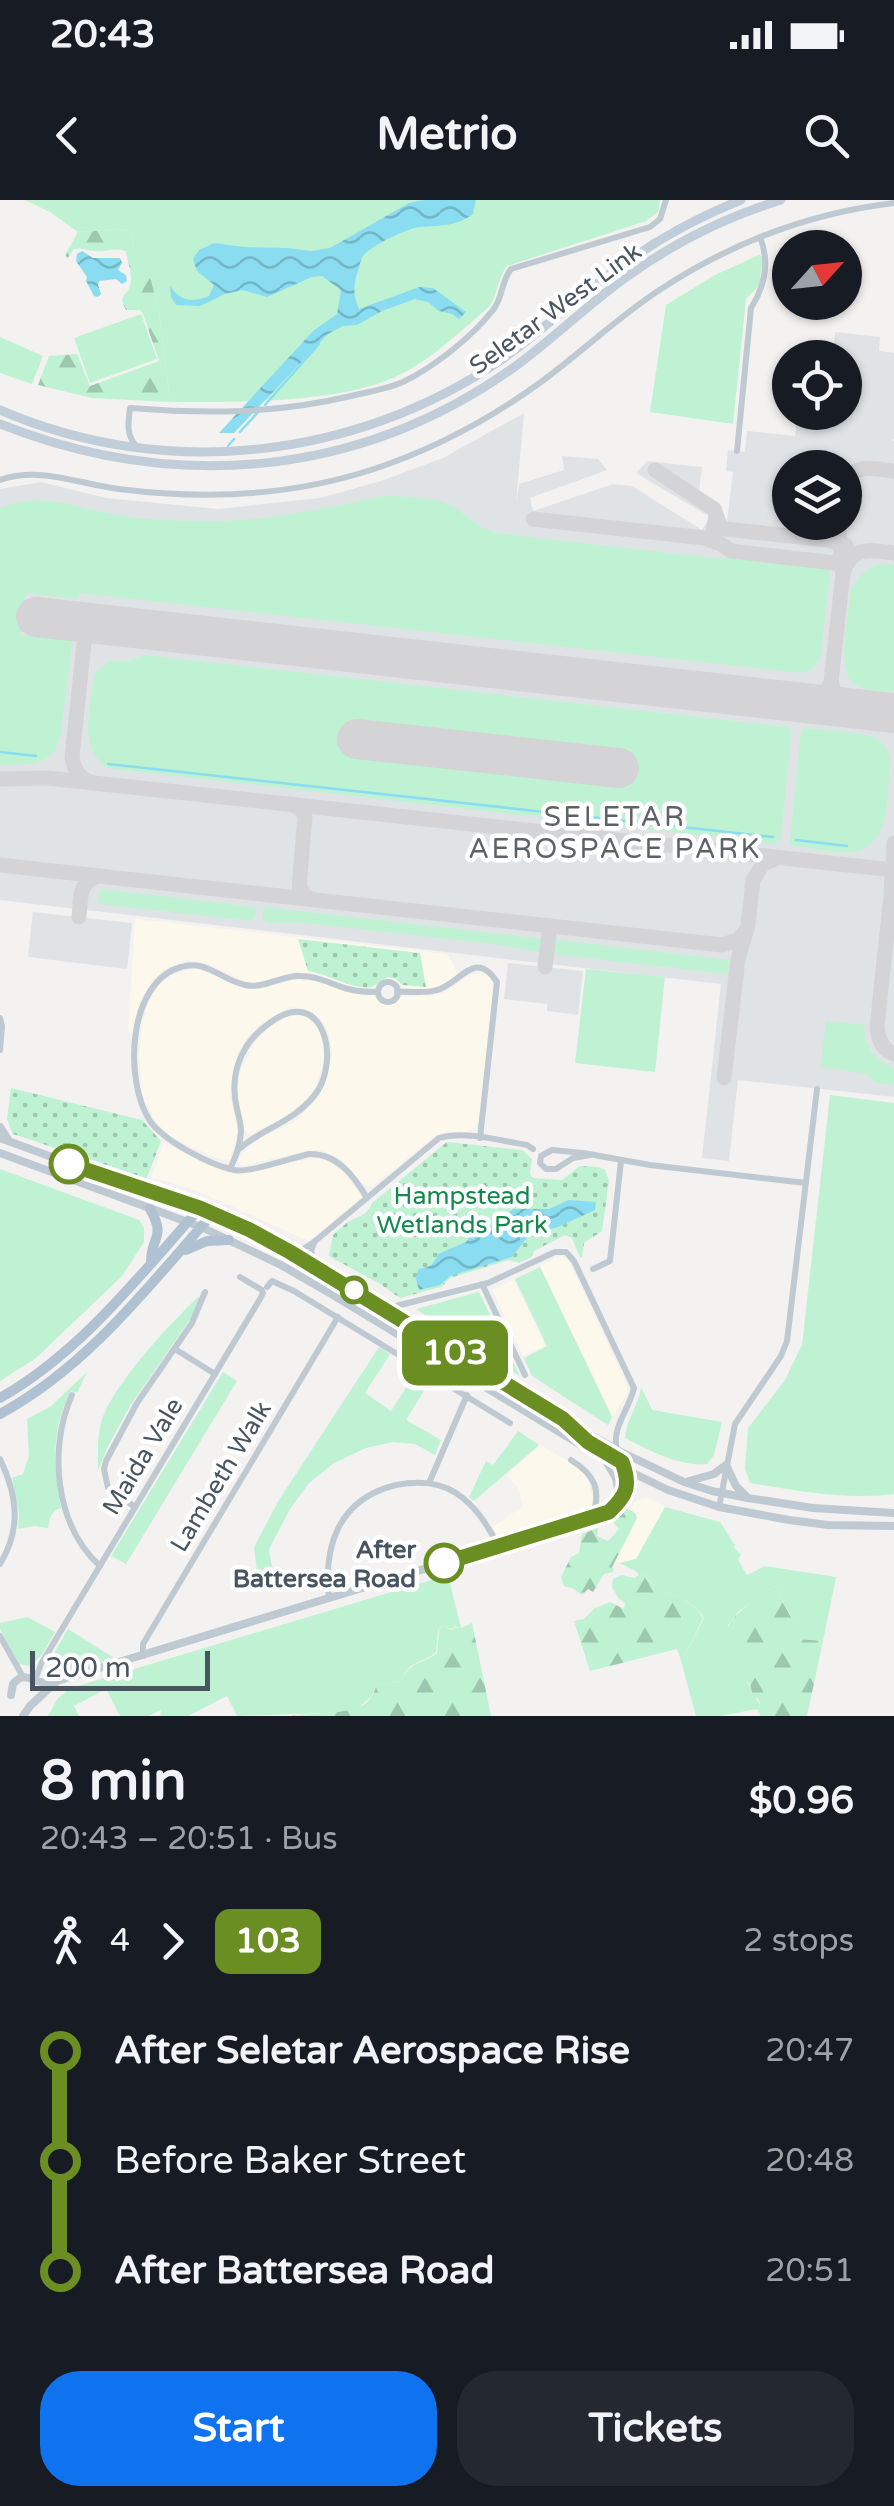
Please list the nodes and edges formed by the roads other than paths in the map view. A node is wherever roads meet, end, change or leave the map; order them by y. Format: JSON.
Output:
{"nodes":[{"id":1,"x":666,"y":200,"type":"edge"},
{"id":2,"x":741,"y":200,"type":"edge"},
{"id":3,"x":781,"y":200,"type":"edge"},
{"id":4,"x":894,"y":203,"type":"edge"},
{"id":5,"x":760,"y":237,"type":"junction"},
{"id":6,"x":590,"y":306,"type":"junction"},
{"id":7,"x":550,"y":324,"type":"junction"},
{"id":8,"x":0,"y":410,"type":"edge"},
{"id":9,"x":0,"y":424,"type":"edge"},
{"id":10,"x":128,"y":426,"type":"junction"},
{"id":11,"x":111,"y":443,"type":"junction"},
{"id":12,"x":139,"y":448,"type":"junction"},
{"id":13,"x":738,"y":452,"type":"dead end"},
{"id":14,"x":0,"y":480,"type":"edge"},
{"id":15,"x":378,"y":992,"type":"junction"},
{"id":16,"x":398,"y":992,"type":"junction"},
{"id":17,"x":0,"y":1018,"type":"edge"},
{"id":18,"x":0,"y":1050,"type":"edge"},
{"id":19,"x":817,"y":1089,"type":"dead end"},
{"id":20,"x":0,"y":1127,"type":"edge"},
{"id":21,"x":241,"y":1130,"type":"junction"},
{"id":22,"x":252,"y":1138,"type":"junction"},
{"id":23,"x":480,"y":1138,"type":"junction"},
{"id":24,"x":4,"y":1140,"type":"edge"},
{"id":25,"x":239,"y":1149,"type":"junction"},
{"id":26,"x":533,"y":1149,"type":"dead end"},
{"id":27,"x":1,"y":1154,"type":"edge"},
{"id":28,"x":590,"y":1155,"type":"junction"},
{"id":29,"x":621,"y":1161,"type":"junction"},
{"id":30,"x":230,"y":1169,"type":"junction"},
{"id":31,"x":806,"y":1183,"type":"junction"},
{"id":32,"x":367,"y":1198,"type":"junction"},
{"id":33,"x":200,"y":1208,"type":"junction"},
{"id":34,"x":150,"y":1209,"type":"junction"},
{"id":35,"x":212,"y":1213,"type":"junction"},
{"id":36,"x":187,"y":1221,"type":"junction"},
{"id":37,"x":201,"y":1226,"type":"junction"},
{"id":38,"x":229,"y":1240,"type":"junction"},
{"id":39,"x":314,"y":1242,"type":"junction"},
{"id":40,"x":290,"y":1252,"type":"junction"},
{"id":41,"x":177,"y":1256,"type":"junction"},
{"id":42,"x":152,"y":1261,"type":"junction"},
{"id":43,"x":315,"y":1267,"type":"junction"},
{"id":44,"x":593,"y":1269,"type":"dead end"},
{"id":45,"x":240,"y":1277,"type":"dead end"},
{"id":46,"x":482,"y":1284,"type":"junction"},
{"id":47,"x":267,"y":1287,"type":"dead end"},
{"id":48,"x":205,"y":1292,"type":"dead end"},
{"id":49,"x":382,"y":1307,"type":"junction"},
{"id":50,"x":338,"y":1317,"type":"junction"},
{"id":51,"x":175,"y":1349,"type":"junction"},
{"id":52,"x":215,"y":1374,"type":"junction"},
{"id":53,"x":525,"y":1374,"type":"dead end"},
{"id":54,"x":467,"y":1395,"type":"junction"},
{"id":55,"x":72,"y":1396,"type":"dead end"},
{"id":56,"x":0,"y":1398,"type":"edge"},
{"id":57,"x":0,"y":1414,"type":"edge"},
{"id":58,"x":563,"y":1419,"type":"junction"},
{"id":59,"x":510,"y":1423,"type":"dead end"},
{"id":60,"x":617,"y":1450,"type":"junction"},
{"id":61,"x":0,"y":1459,"type":"edge"},
{"id":62,"x":604,"y":1459,"type":"junction"},
{"id":63,"x":571,"y":1460,"type":"dead end"},
{"id":64,"x":726,"y":1465,"type":"junction"},
{"id":65,"x":625,"y":1470,"type":"junction"},
{"id":66,"x":684,"y":1482,"type":"junction"},
{"id":67,"x":429,"y":1483,"type":"junction"},
{"id":68,"x":722,"y":1494,"type":"junction"},
{"id":69,"x":748,"y":1498,"type":"junction"},
{"id":70,"x":620,"y":1499,"type":"junction"},
{"id":71,"x":135,"y":1507,"type":"junction"},
{"id":72,"x":718,"y":1507,"type":"junction"},
{"id":73,"x":894,"y":1513,"type":"edge"},
{"id":74,"x":592,"y":1518,"type":"junction"},
{"id":75,"x":894,"y":1526,"type":"edge"},
{"id":76,"x":499,"y":1547,"type":"junction"},
{"id":77,"x":0,"y":1564,"type":"edge"},
{"id":78,"x":100,"y":1566,"type":"junction"},
{"id":79,"x":329,"y":1598,"type":"junction"},
{"id":80,"x":0,"y":1636,"type":"edge"},
{"id":81,"x":142,"y":1656,"type":"junction"},
{"id":82,"x":28,"y":1679,"type":"junction"},
{"id":83,"x":57,"y":1681,"type":"junction"},
{"id":84,"x":40,"y":1698,"type":"junction"},
{"id":85,"x":0,"y":1702,"type":"edge"},
{"id":86,"x":20,"y":1703,"type":"junction"},
{"id":87,"x":23,"y":1716,"type":"edge"}],
"edges":[{"from":1,"to":10,"type":"street"},
{"from":2,"to":7,"type":"main road","name":"Seletar West Link"},
{"from":3,"to":6,"type":"main road","name":"Seletar West Link"},
{"from":4,"to":5,"type":"street"},
{"from":5,"to":13,"type":"street"},
{"from":5,"to":14,"type":"street"},
{"from":6,"to":7,"type":"main road"},
{"from":6,"to":9,"type":"main road","name":"Seletar West Link"},
{"from":7,"to":12,"type":"main road","name":"Seletar West Link"},
{"from":8,"to":11,"type":"main road","name":"Seletar West Link"},
{"from":10,"to":11,"type":"street"},
{"from":10,"to":12,"type":"street"},
{"from":11,"to":12,"type":"main road","name":"Seletar West Link"},
{"from":15,"to":16,"type":"street"},
{"from":15,"to":16,"type":"street"},
{"from":15,"to":30,"type":"street"},
{"from":16,"to":23,"type":"street"},
{"from":17,"to":18,"type":"street"},
{"from":19,"to":31,"type":"street"},
{"from":20,"to":24,"type":"street"},
{"from":21,"to":22,"type":"street"},
{"from":21,"to":22,"type":"street"},
{"from":21,"to":25,"type":"street"},
{"from":22,"to":25,"type":"street"},
{"from":23,"to":26,"type":"street"},
{"from":23,"to":32,"type":"street"},
{"from":24,"to":33,"type":"street"},
{"from":25,"to":30,"type":"street"},
{"from":27,"to":34,"type":"street"},
{"from":28,"to":28,"type":"street"},
{"from":28,"to":29,"type":"street"},
{"from":29,"to":31,"type":"street"},
{"from":29,"to":44,"type":"street"},
{"from":30,"to":32,"type":"street"},
{"from":31,"to":64,"type":"street"},
{"from":32,"to":39,"type":"street"},
{"from":33,"to":35,"type":"street"},
{"from":33,"to":36,"type":"main road"},
{"from":34,"to":36,"type":"street"},
{"from":34,"to":42,"type":"main road"},
{"from":35,"to":37,"type":"main road"},
{"from":35,"to":40,"type":"street"},
{"from":36,"to":37,"type":"street"},
{"from":36,"to":42,"type":"main road"},
{"from":37,"to":38,"type":"street"},
{"from":37,"to":41,"type":"main road"},
{"from":38,"to":41,"type":"main road"},
{"from":38,"to":62,"type":"street"},
{"from":39,"to":40,"type":"street"},
{"from":39,"to":43,"type":"street"},
{"from":40,"to":43,"type":"street"},
{"from":41,"to":57,"type":"main road"},
{"from":42,"to":56,"type":"main road"},
{"from":43,"to":49,"type":"street"},
{"from":45,"to":52,"type":"street","name":"Maida Vale"},
{"from":46,"to":49,"type":"street"},
{"from":46,"to":53,"type":"street"},
{"from":46,"to":60,"type":"street"},
{"from":47,"to":50,"type":"street"},
{"from":48,"to":51,"type":"street"},
{"from":49,"to":58,"type":"street"},
{"from":50,"to":54,"type":"street"},
{"from":50,"to":81,"type":"street","name":"Lambeth Walk"},
{"from":51,"to":52,"type":"street"},
{"from":51,"to":71,"type":"street"},
{"from":52,"to":71,"type":"street","name":"Maida Vale"},
{"from":54,"to":59,"type":"street"},
{"from":54,"to":67,"type":"street"},
{"from":55,"to":78,"type":"street"},
{"from":58,"to":60,"type":"street"},
{"from":58,"to":65,"type":"street"},
{"from":60,"to":66,"type":"street"},
{"from":61,"to":77,"type":"street"},
{"from":62,"to":65,"type":"street"},
{"from":62,"to":70,"type":"street"},
{"from":63,"to":74,"type":"street"},
{"from":64,"to":66,"type":"street"},
{"from":64,"to":68,"type":"street"},
{"from":64,"to":69,"type":"street"},
{"from":65,"to":70,"type":"street"},
{"from":65,"to":72,"type":"street"},
{"from":66,"to":68,"type":"street"},
{"from":67,"to":76,"type":"street"},
{"from":67,"to":79,"type":"street"},
{"from":68,"to":69,"type":"street"},
{"from":68,"to":72,"type":"street"},
{"from":69,"to":73,"type":"street"},
{"from":70,"to":74,"type":"street"},
{"from":71,"to":78,"type":"street","name":"Maida Vale"},
{"from":72,"to":75,"type":"street"},
{"from":74,"to":76,"type":"street"},
{"from":76,"to":79,"type":"street"},
{"from":78,"to":82,"type":"street","name":"Maida Vale"},
{"from":79,"to":81,"type":"street"},
{"from":80,"to":82,"type":"street"},
{"from":81,"to":83,"type":"street"},
{"from":82,"to":83,"type":"street"},
{"from":82,"to":84,"type":"street"},
{"from":82,"to":86,"type":"street"},
{"from":83,"to":84,"type":"street"},
{"from":84,"to":86,"type":"street"},
{"from":85,"to":86,"type":"street"},
{"from":86,"to":87,"type":"street"}]}
